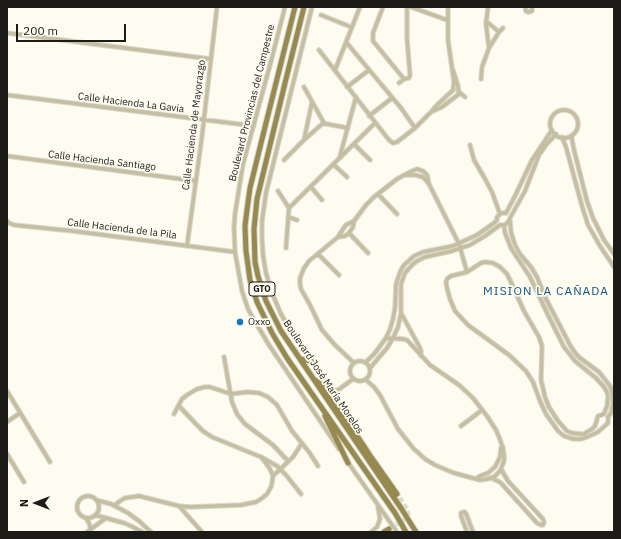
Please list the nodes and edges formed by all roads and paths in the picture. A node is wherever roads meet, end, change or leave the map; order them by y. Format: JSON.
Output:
{"nodes":[{"id":1,"x":217,"y":7,"type":"edge"},
{"id":2,"x":285,"y":7,"type":"edge"},
{"id":3,"x":295,"y":7,"type":"edge"},
{"id":4,"x":304,"y":7,"type":"edge"},
{"id":5,"x":312,"y":7,"type":"edge"},
{"id":6,"x":360,"y":7,"type":"edge"},
{"id":7,"x":383,"y":7,"type":"edge"},
{"id":8,"x":407,"y":7,"type":"edge"},
{"id":9,"x":411,"y":7,"type":"edge"},
{"id":10,"x":448,"y":7,"type":"edge"},
{"id":11,"x":488,"y":7,"type":"edge"},
{"id":12,"x":525,"y":7,"type":"edge"},
{"id":13,"x":532,"y":7,"type":"edge"},
{"id":14,"x":321,"y":15,"type":"dead end"},
{"id":15,"x":447,"y":20,"type":"junction"},
{"id":16,"x":486,"y":22,"type":"junction"},
{"id":17,"x":351,"y":27,"type":"junction"},
{"id":18,"x":503,"y":28,"type":"dead end"},
{"id":19,"x":499,"y":32,"type":"junction"},
{"id":20,"x":7,"y":33,"type":"edge"},
{"id":21,"x":346,"y":42,"type":"junction"},
{"id":22,"x":489,"y":48,"type":"junction"},
{"id":23,"x":319,"y":50,"type":"dead end"},
{"id":24,"x":210,"y":59,"type":"junction"},
{"id":25,"x":452,"y":67,"type":"junction"},
{"id":26,"x":335,"y":70,"type":"junction"},
{"id":27,"x":369,"y":70,"type":"junction"},
{"id":28,"x":481,"y":79,"type":"dead end"},
{"id":29,"x":404,"y":80,"type":"junction"},
{"id":30,"x":399,"y":83,"type":"dead end"},
{"id":31,"x":304,"y":87,"type":"dead end"},
{"id":32,"x":347,"y":87,"type":"junction"},
{"id":33,"x":454,"y":88,"type":"junction"},
{"id":34,"x":460,"y":92,"type":"junction"},
{"id":35,"x":7,"y":95,"type":"edge"},
{"id":36,"x":465,"y":97,"type":"dead end"},
{"id":37,"x":356,"y":98,"type":"junction"},
{"id":38,"x":392,"y":98,"type":"junction"},
{"id":39,"x":312,"y":102,"type":"junction"},
{"id":40,"x":431,"y":112,"type":"junction"},
{"id":41,"x":369,"y":116,"type":"junction"},
{"id":42,"x":203,"y":120,"type":"junction"},
{"id":43,"x":324,"y":123,"type":"junction"},
{"id":44,"x":375,"y":123,"type":"junction"},
{"id":45,"x":254,"y":126,"type":"junction"},
{"id":46,"x":348,"y":128,"type":"junction"},
{"id":47,"x":416,"y":128,"type":"junction"},
{"id":48,"x":552,"y":130,"type":"junction"},
{"id":49,"x":556,"y":134,"type":"junction"},
{"id":50,"x":572,"y":135,"type":"junction"},
{"id":51,"x":562,"y":137,"type":"junction"},
{"id":52,"x":304,"y":140,"type":"junction"},
{"id":53,"x":354,"y":144,"type":"junction"},
{"id":54,"x":470,"y":145,"type":"dead end"},
{"id":55,"x":7,"y":156,"type":"edge"},
{"id":56,"x":340,"y":158,"type":"junction"},
{"id":57,"x":284,"y":160,"type":"dead end"},
{"id":58,"x":370,"y":160,"type":"dead end"},
{"id":59,"x":334,"y":164,"type":"junction"},
{"id":60,"x":526,"y":172,"type":"junction"},
{"id":61,"x":405,"y":175,"type":"junction"},
{"id":62,"x":531,"y":175,"type":"junction"},
{"id":63,"x":348,"y":177,"type":"dead end"},
{"id":64,"x":196,"y":181,"type":"junction"},
{"id":65,"x":429,"y":184,"type":"junction"},
{"id":66,"x":311,"y":187,"type":"junction"},
{"id":67,"x":519,"y":187,"type":"junction"},
{"id":68,"x":278,"y":191,"type":"dead end"},
{"id":69,"x":525,"y":191,"type":"junction"},
{"id":70,"x":378,"y":194,"type":"junction"},
{"id":71,"x":322,"y":200,"type":"dead end"},
{"id":72,"x":290,"y":208,"type":"junction"},
{"id":73,"x":506,"y":213,"type":"junction"},
{"id":74,"x":397,"y":214,"type":"dead end"},
{"id":75,"x":500,"y":214,"type":"junction"},
{"id":76,"x":288,"y":217,"type":"junction"},
{"id":77,"x":510,"y":219,"type":"junction"},
{"id":78,"x":297,"y":220,"type":"dead end"},
{"id":79,"x":497,"y":220,"type":"junction"},
{"id":80,"x":354,"y":221,"type":"junction"},
{"id":81,"x":7,"y":222,"type":"edge"},
{"id":82,"x":502,"y":225,"type":"junction"},
{"id":83,"x":349,"y":233,"type":"junction"},
{"id":84,"x":338,"y":237,"type":"junction"},
{"id":85,"x":459,"y":244,"type":"junction"},
{"id":86,"x":187,"y":246,"type":"junction"},
{"id":87,"x":286,"y":248,"type":"dead end"},
{"id":88,"x":460,"y":249,"type":"junction"},
{"id":89,"x":235,"y":252,"type":"junction"},
{"id":90,"x":368,"y":253,"type":"dead end"},
{"id":91,"x":318,"y":254,"type":"junction"},
{"id":92,"x":614,"y":254,"type":"edge"},
{"id":93,"x":614,"y":267,"type":"edge"},
{"id":94,"x":467,"y":272,"type":"junction"},
{"id":95,"x":339,"y":275,"type":"dead end"},
{"id":96,"x":398,"y":277,"type":"junction"},
{"id":97,"x":403,"y":279,"type":"junction"},
{"id":98,"x":400,"y":313,"type":"junction"},
{"id":99,"x":386,"y":338,"type":"junction"},
{"id":100,"x":393,"y":338,"type":"junction"},
{"id":101,"x":375,"y":353,"type":"junction"},
{"id":102,"x":421,"y":356,"type":"junction"},
{"id":103,"x":224,"y":357,"type":"dead end"},
{"id":104,"x":380,"y":358,"type":"junction"},
{"id":105,"x":300,"y":359,"type":"junction"},
{"id":106,"x":311,"y":361,"type":"junction"},
{"id":107,"x":366,"y":362,"type":"junction"},
{"id":108,"x":354,"y":363,"type":"junction"},
{"id":109,"x":370,"y":368,"type":"junction"},
{"id":110,"x":314,"y":379,"type":"junction"},
{"id":111,"x":353,"y":379,"type":"junction"},
{"id":112,"x":366,"y":380,"type":"junction"},
{"id":113,"x":7,"y":391,"type":"edge"},
{"id":114,"x":231,"y":394,"type":"junction"},
{"id":115,"x":315,"y":398,"type":"junction"},
{"id":116,"x":179,"y":406,"type":"junction"},
{"id":117,"x":482,"y":410,"type":"junction"},
{"id":118,"x":20,"y":413,"type":"junction"},
{"id":119,"x":174,"y":414,"type":"dead end"},
{"id":120,"x":604,"y":414,"type":"junction"},
{"id":121,"x":608,"y":417,"type":"junction"},
{"id":122,"x":597,"y":421,"type":"junction"},
{"id":123,"x":7,"y":422,"type":"edge"},
{"id":124,"x":461,"y":426,"type":"dead end"},
{"id":125,"x":603,"y":426,"type":"junction"},
{"id":126,"x":302,"y":443,"type":"junction"},
{"id":127,"x":501,"y":444,"type":"junction"},
{"id":128,"x":7,"y":454,"type":"edge"},
{"id":129,"x":260,"y":457,"type":"junction"},
{"id":130,"x":288,"y":461,"type":"junction"},
{"id":131,"x":50,"y":462,"type":"dead end"},
{"id":132,"x":348,"y":463,"type":"junction"},
{"id":133,"x":318,"y":466,"type":"dead end"},
{"id":134,"x":280,"y":468,"type":"junction"},
{"id":135,"x":501,"y":469,"type":"junction"},
{"id":136,"x":272,"y":476,"type":"junction"},
{"id":137,"x":490,"y":478,"type":"junction"},
{"id":138,"x":476,"y":479,"type":"junction"},
{"id":139,"x":24,"y":482,"type":"dead end"},
{"id":140,"x":301,"y":494,"type":"dead end"},
{"id":141,"x":397,"y":494,"type":"tunnel mouth"},
{"id":142,"x":96,"y":500,"type":"junction"},
{"id":143,"x":376,"y":502,"type":"junction"},
{"id":144,"x":114,"y":505,"type":"junction"},
{"id":145,"x":179,"y":506,"type":"junction"},
{"id":146,"x":95,"y":515,"type":"junction"},
{"id":147,"x":86,"y":518,"type":"junction"},
{"id":148,"x":106,"y":518,"type":"junction"},
{"id":149,"x":89,"y":531,"type":"edge"},
{"id":150,"x":142,"y":532,"type":"edge"},
{"id":151,"x":151,"y":532,"type":"edge"},
{"id":152,"x":202,"y":532,"type":"edge"},
{"id":153,"x":371,"y":532,"type":"edge"},
{"id":154,"x":397,"y":532,"type":"edge"},
{"id":155,"x":406,"y":532,"type":"edge"},
{"id":156,"x":416,"y":532,"type":"edge"},
{"id":157,"x":467,"y":532,"type":"edge"},
{"id":158,"x":473,"y":532,"type":"edge"}],
"edges":[{"from":1,"to":24,"type":"street","name":"Calle Hacienda de Mayorazgo"},
{"from":2,"to":45,"type":"street","name":"Boulevard Provincias del Campestre"},
{"from":3,"to":115,"type":"main road","name":"Boulevard José María Morelos","number":"GTO"},
{"from":4,"to":105,"type":"main road","name":"Boulevard José María Morelos","number":"GTO"},
{"from":5,"to":106,"type":"street"},
{"from":6,"to":17,"type":"street"},
{"from":7,"to":29,"type":"street"},
{"from":8,"to":29,"type":"street"},
{"from":9,"to":15,"type":"street"},
{"from":10,"to":15,"type":"street"},
{"from":11,"to":16,"type":"street"},
{"from":12,"to":13,"type":"street"},
{"from":14,"to":17,"type":"street"},
{"from":15,"to":25,"type":"street"},
{"from":16,"to":19,"type":"street"},
{"from":16,"to":22,"type":"street"},
{"from":17,"to":21,"type":"street"},
{"from":18,"to":19,"type":"street"},
{"from":19,"to":22,"type":"street"},
{"from":20,"to":24,"type":"street"},
{"from":21,"to":26,"type":"street"},
{"from":21,"to":27,"type":"street"},
{"from":22,"to":28,"type":"street"},
{"from":23,"to":26,"type":"street"},
{"from":24,"to":42,"type":"street","name":"Calle Hacienda de Mayorazgo"},
{"from":25,"to":33,"type":"street"},
{"from":25,"to":34,"type":"street"},
{"from":26,"to":32,"type":"street"},
{"from":27,"to":32,"type":"street"},
{"from":27,"to":38,"type":"street"},
{"from":29,"to":30,"type":"street"},
{"from":31,"to":39,"type":"street"},
{"from":32,"to":37,"type":"street"},
{"from":33,"to":34,"type":"street"},
{"from":33,"to":40,"type":"street"},
{"from":34,"to":36,"type":"street"},
{"from":34,"to":40,"type":"street"},
{"from":35,"to":42,"type":"street","name":"Calle Hacienda La Gavia"},
{"from":37,"to":41,"type":"street"},
{"from":37,"to":46,"type":"street"},
{"from":38,"to":41,"type":"street"},
{"from":38,"to":47,"type":"street"},
{"from":39,"to":43,"type":"street"},
{"from":39,"to":52,"type":"street"},
{"from":40,"to":47,"type":"street"},
{"from":41,"to":44,"type":"street"},
{"from":42,"to":45,"type":"street","name":"Calle Hacienda La Gavia"},
{"from":42,"to":64,"type":"street","name":"Calle Hacienda de Mayorazgo"},
{"from":43,"to":46,"type":"street"},
{"from":43,"to":52,"type":"street"},
{"from":44,"to":47,"type":"street"},
{"from":44,"to":53,"type":"street"},
{"from":45,"to":89,"type":"street","name":"Boulevard Provincias del Campestre"},
{"from":46,"to":56,"type":"street"},
{"from":48,"to":49,"type":"street"},
{"from":48,"to":50,"type":"street"},
{"from":48,"to":60,"type":"street"},
{"from":49,"to":51,"type":"street"},
{"from":49,"to":62,"type":"street"},
{"from":50,"to":51,"type":"street"},
{"from":50,"to":92,"type":"street"},
{"from":51,"to":93,"type":"street"},
{"from":52,"to":57,"type":"street"},
{"from":53,"to":56,"type":"street"},
{"from":53,"to":58,"type":"street"},
{"from":54,"to":75,"type":"street"},
{"from":55,"to":64,"type":"street","name":"Calle Hacienda Santiago"},
{"from":56,"to":59,"type":"street"},
{"from":59,"to":63,"type":"street"},
{"from":59,"to":66,"type":"street"},
{"from":60,"to":62,"type":"street"},
{"from":60,"to":67,"type":"street"},
{"from":61,"to":65,"type":"street"},
{"from":61,"to":65,"type":"street"},
{"from":61,"to":70,"type":"street"},
{"from":62,"to":69,"type":"street"},
{"from":64,"to":86,"type":"street","name":"Calle Hacienda de Mayorazgo"},
{"from":65,"to":85,"type":"street"},
{"from":66,"to":71,"type":"street"},
{"from":66,"to":72,"type":"street"},
{"from":67,"to":69,"type":"street"},
{"from":67,"to":73,"type":"street"},
{"from":68,"to":72,"type":"street"},
{"from":69,"to":77,"type":"street"},
{"from":70,"to":74,"type":"street"},
{"from":70,"to":80,"type":"street"},
{"from":72,"to":76,"type":"street"},
{"from":73,"to":75,"type":"street"},
{"from":73,"to":77,"type":"street"},
{"from":75,"to":79,"type":"street"},
{"from":76,"to":78,"type":"street"},
{"from":76,"to":87,"type":"street"},
{"from":77,"to":82,"type":"street"},
{"from":77,"to":121,"type":"street"},
{"from":79,"to":82,"type":"street"},
{"from":79,"to":85,"type":"street"},
{"from":80,"to":83,"type":"street"},
{"from":80,"to":84,"type":"street"},
{"from":81,"to":86,"type":"street","name":"Calle Hacienda de la Pila"},
{"from":82,"to":88,"type":"street"},
{"from":82,"to":120,"type":"street"},
{"from":83,"to":84,"type":"street"},
{"from":83,"to":90,"type":"street"},
{"from":84,"to":91,"type":"street"},
{"from":85,"to":88,"type":"street"},
{"from":85,"to":96,"type":"street"},
{"from":86,"to":89,"type":"street","name":"Calle Hacienda de la Pila"},
{"from":88,"to":94,"type":"street"},
{"from":88,"to":97,"type":"street"},
{"from":89,"to":132,"type":"street","name":"Boulevard Provincias del Campestre"},
{"from":91,"to":95,"type":"street"},
{"from":91,"to":108,"type":"street"},
{"from":94,"to":122,"type":"street"},
{"from":94,"to":125,"type":"street"},
{"from":96,"to":97,"type":"street"},
{"from":96,"to":99,"type":"street"},
{"from":97,"to":98,"type":"street"},
{"from":98,"to":100,"type":"street"},
{"from":98,"to":102,"type":"street"},
{"from":99,"to":100,"type":"street"},
{"from":99,"to":101,"type":"street"},
{"from":100,"to":102,"type":"street"},
{"from":100,"to":104,"type":"street"},
{"from":101,"to":104,"type":"street"},
{"from":101,"to":107,"type":"street"},
{"from":102,"to":117,"type":"street"},
{"from":103,"to":114,"type":"street"},
{"from":104,"to":109,"type":"street"},
{"from":105,"to":106,"type":"main road"},
{"from":105,"to":110,"type":"main road","name":"Boulevard José María Morelos","number":"GTO"},
{"from":106,"to":111,"type":"street"},
{"from":107,"to":108,"type":"street"},
{"from":107,"to":109,"type":"street"},
{"from":108,"to":111,"type":"street"},
{"from":109,"to":112,"type":"street"},
{"from":110,"to":141,"type":"main road"},
{"from":110,"to":156,"type":"main road","name":"Boulevard José María Morelos","number":"GTO"},
{"from":111,"to":112,"type":"street"},
{"from":112,"to":138,"type":"street"},
{"from":113,"to":118,"type":"street"},
{"from":114,"to":116,"type":"street"},
{"from":114,"to":126,"type":"street"},
{"from":114,"to":130,"type":"street"},
{"from":115,"to":132,"type":"main road"},
{"from":115,"to":155,"type":"main road","name":"Boulevard José María Morelos","number":"GTO"},
{"from":116,"to":119,"type":"street"},
{"from":116,"to":129,"type":"street"},
{"from":117,"to":124,"type":"street"},
{"from":117,"to":127,"type":"street"},
{"from":118,"to":123,"type":"street"},
{"from":118,"to":131,"type":"street"},
{"from":120,"to":121,"type":"street"},
{"from":120,"to":122,"type":"street"},
{"from":121,"to":125,"type":"street"},
{"from":122,"to":125,"type":"street"},
{"from":126,"to":130,"type":"street"},
{"from":126,"to":133,"type":"street"},
{"from":127,"to":135,"type":"street"},
{"from":127,"to":138,"type":"street"},
{"from":128,"to":139,"type":"street"},
{"from":129,"to":134,"type":"street"},
{"from":129,"to":136,"type":"street"},
{"from":130,"to":134,"type":"street"},
{"from":132,"to":143,"type":"street","name":"Boulevard Provincias del Campestre"},
{"from":134,"to":136,"type":"street"},
{"from":134,"to":140,"type":"street"},
{"from":135,"to":137,"type":"street"},
{"from":135,"to":137,"type":"street"},
{"from":136,"to":145,"type":"street"},
{"from":137,"to":138,"type":"street"},
{"from":142,"to":144,"type":"street"},
{"from":142,"to":146,"type":"street"},
{"from":142,"to":147,"type":"street"},
{"from":143,"to":153,"type":"street"},
{"from":143,"to":154,"type":"street","name":"Boulevard Provincias del Campestre"},
{"from":144,"to":145,"type":"street"},
{"from":144,"to":151,"type":"street"},
{"from":145,"to":152,"type":"street"},
{"from":146,"to":147,"type":"street"},
{"from":146,"to":148,"type":"street"},
{"from":147,"to":149,"type":"street"},
{"from":148,"to":149,"type":"street"},
{"from":148,"to":150,"type":"street"},
{"from":157,"to":158,"type":"street"}]}
